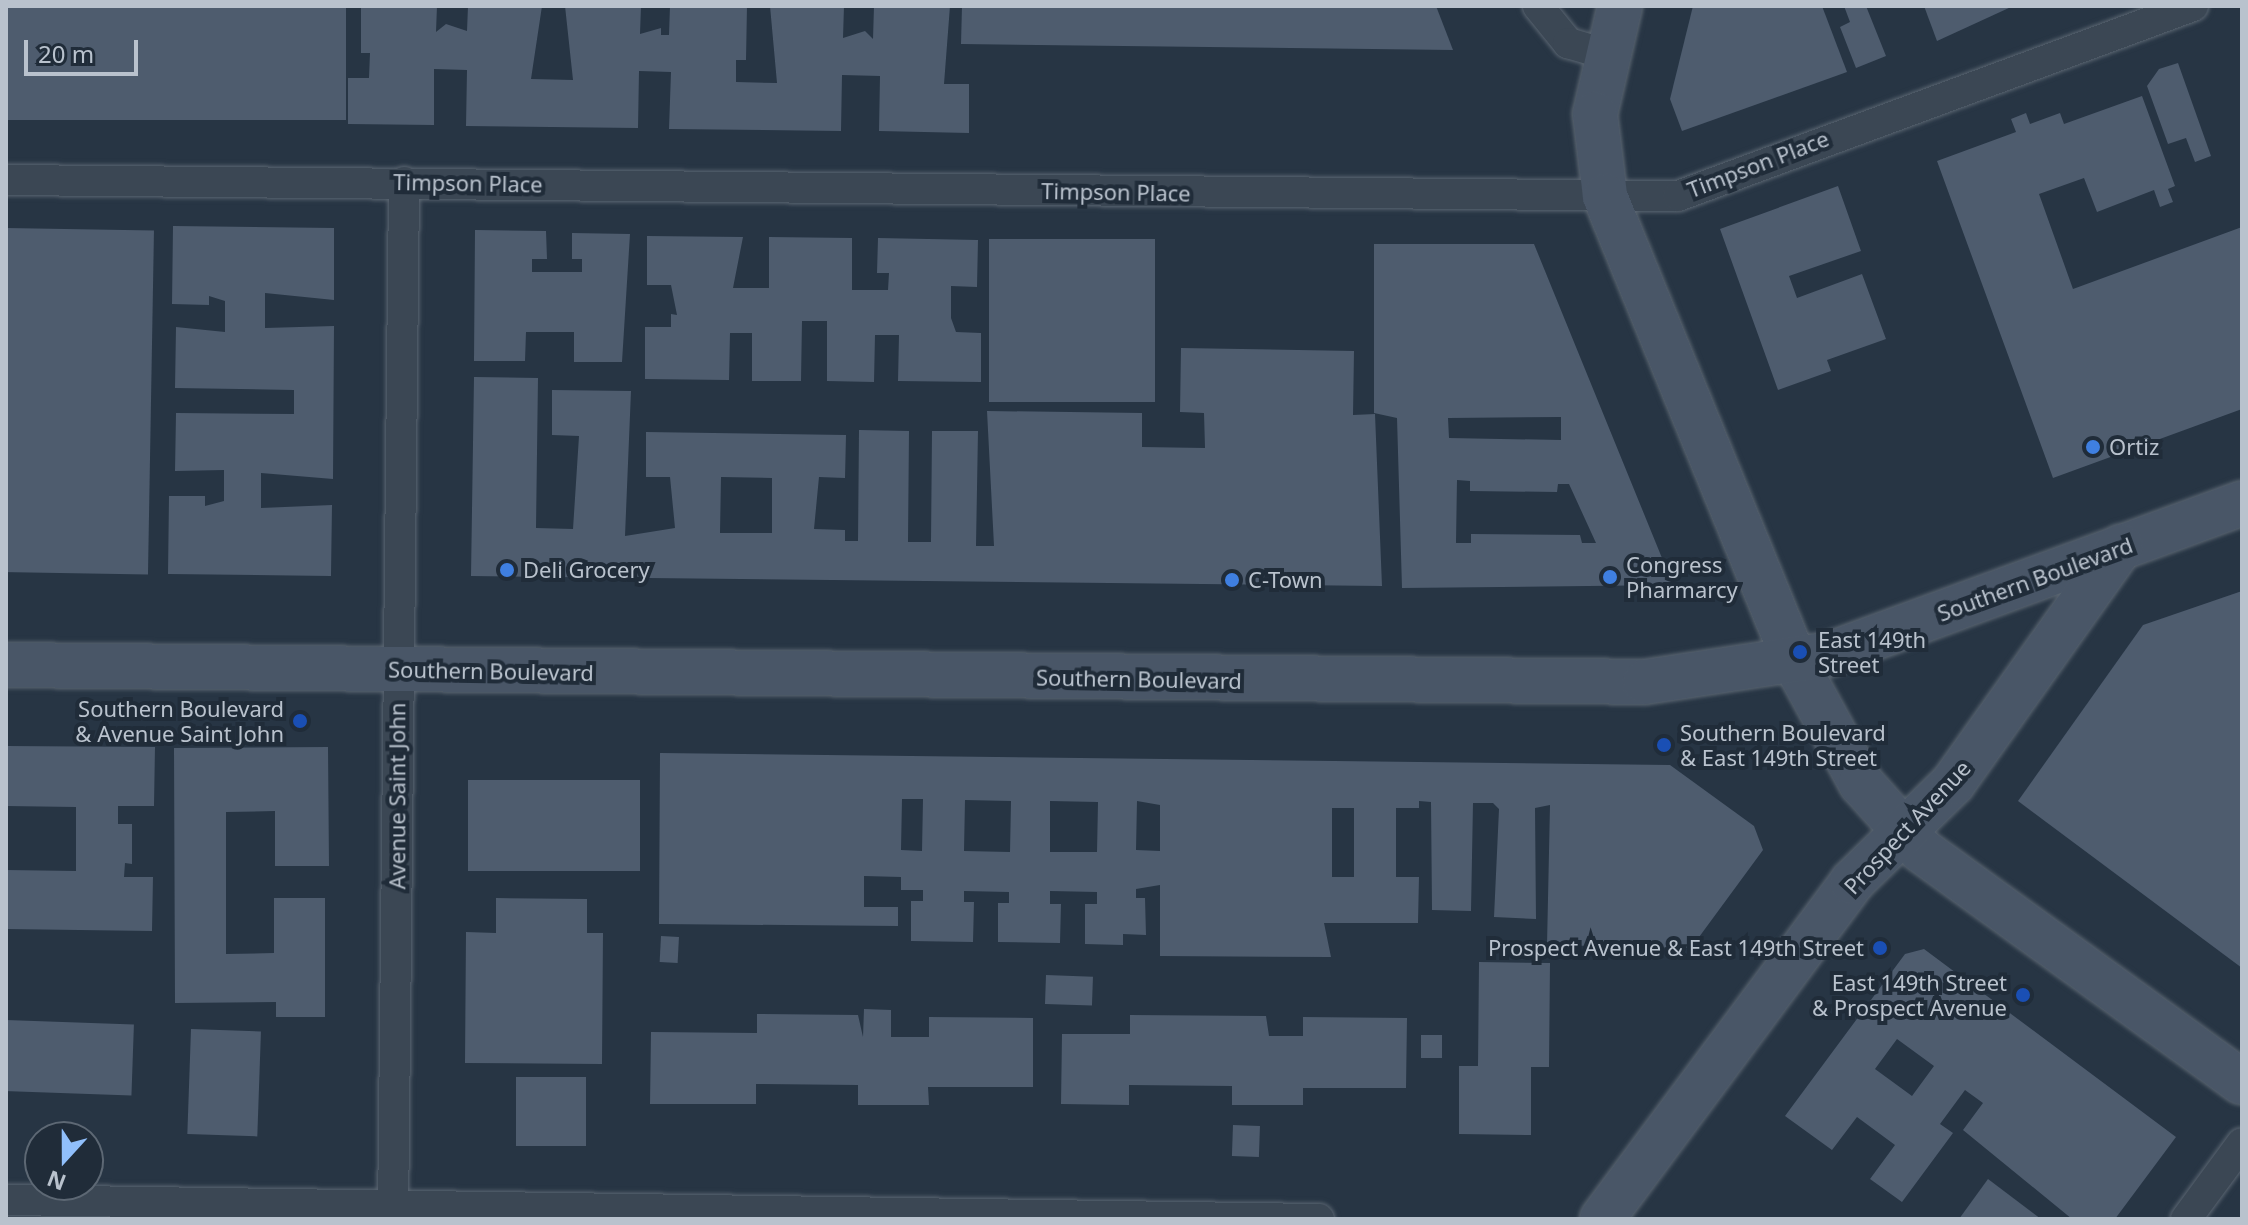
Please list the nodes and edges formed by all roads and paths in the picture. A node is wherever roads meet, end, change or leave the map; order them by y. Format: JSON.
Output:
{"nodes":[{"id":1,"x":1538,"y":6,"type":"edge"},
{"id":2,"x":1620,"y":6,"type":"edge"},
{"id":3,"x":2193,"y":6,"type":"edge"},
{"id":4,"x":1609,"y":55,"type":"junction"},
{"id":5,"x":6,"y":180,"type":"edge"},
{"id":6,"x":404,"y":182,"type":"junction"},
{"id":7,"x":1605,"y":196,"type":"junction"},
{"id":8,"x":2242,"y":503,"type":"edge"},
{"id":9,"x":2121,"y":547,"type":"junction"},
{"id":10,"x":1796,"y":664,"type":"junction"},
{"id":11,"x":6,"y":665,"type":"edge"},
{"id":12,"x":398,"y":670,"type":"junction"},
{"id":13,"x":1900,"y":832,"type":"junction"},
{"id":14,"x":2242,"y":1082,"type":"edge"},
{"id":15,"x":2242,"y":1143,"type":"edge"},
{"id":16,"x":6,"y":1200,"type":"edge"},
{"id":17,"x":394,"y":1212,"type":"edge"},
{"id":18,"x":1319,"y":1219,"type":"edge"},
{"id":19,"x":1602,"y":1219,"type":"edge"},
{"id":20,"x":2186,"y":1219,"type":"edge"}],
"edges":[{"from":1,"to":4,"type":"street"},
{"from":2,"to":4,"type":"main road"},
{"from":3,"to":7,"type":"street","name":"Timpson Place"},
{"from":4,"to":7,"type":"main road"},
{"from":5,"to":6,"type":"street","name":"Timpson Place"},
{"from":6,"to":7,"type":"street","name":"Timpson Place"},
{"from":6,"to":12,"type":"street","name":"Avenue Saint John"},
{"from":7,"to":10,"type":"main road"},
{"from":8,"to":9,"type":"main road","name":"Southern Boulevard"},
{"from":9,"to":10,"type":"main road","name":"Southern Boulevard"},
{"from":9,"to":13,"type":"main road","name":"Prospect Avenue"},
{"from":10,"to":12,"type":"main road","name":"Southern Boulevard"},
{"from":10,"to":13,"type":"main road"},
{"from":11,"to":12,"type":"main road","name":"Southern Boulevard"},
{"from":12,"to":17,"type":"street","name":"Avenue Saint John"},
{"from":13,"to":14,"type":"main road"},
{"from":13,"to":19,"type":"main road","name":"Prospect Avenue"},
{"from":15,"to":20,"type":"street"},
{"from":16,"to":17,"type":"street"},
{"from":17,"to":18,"type":"street"}]}
